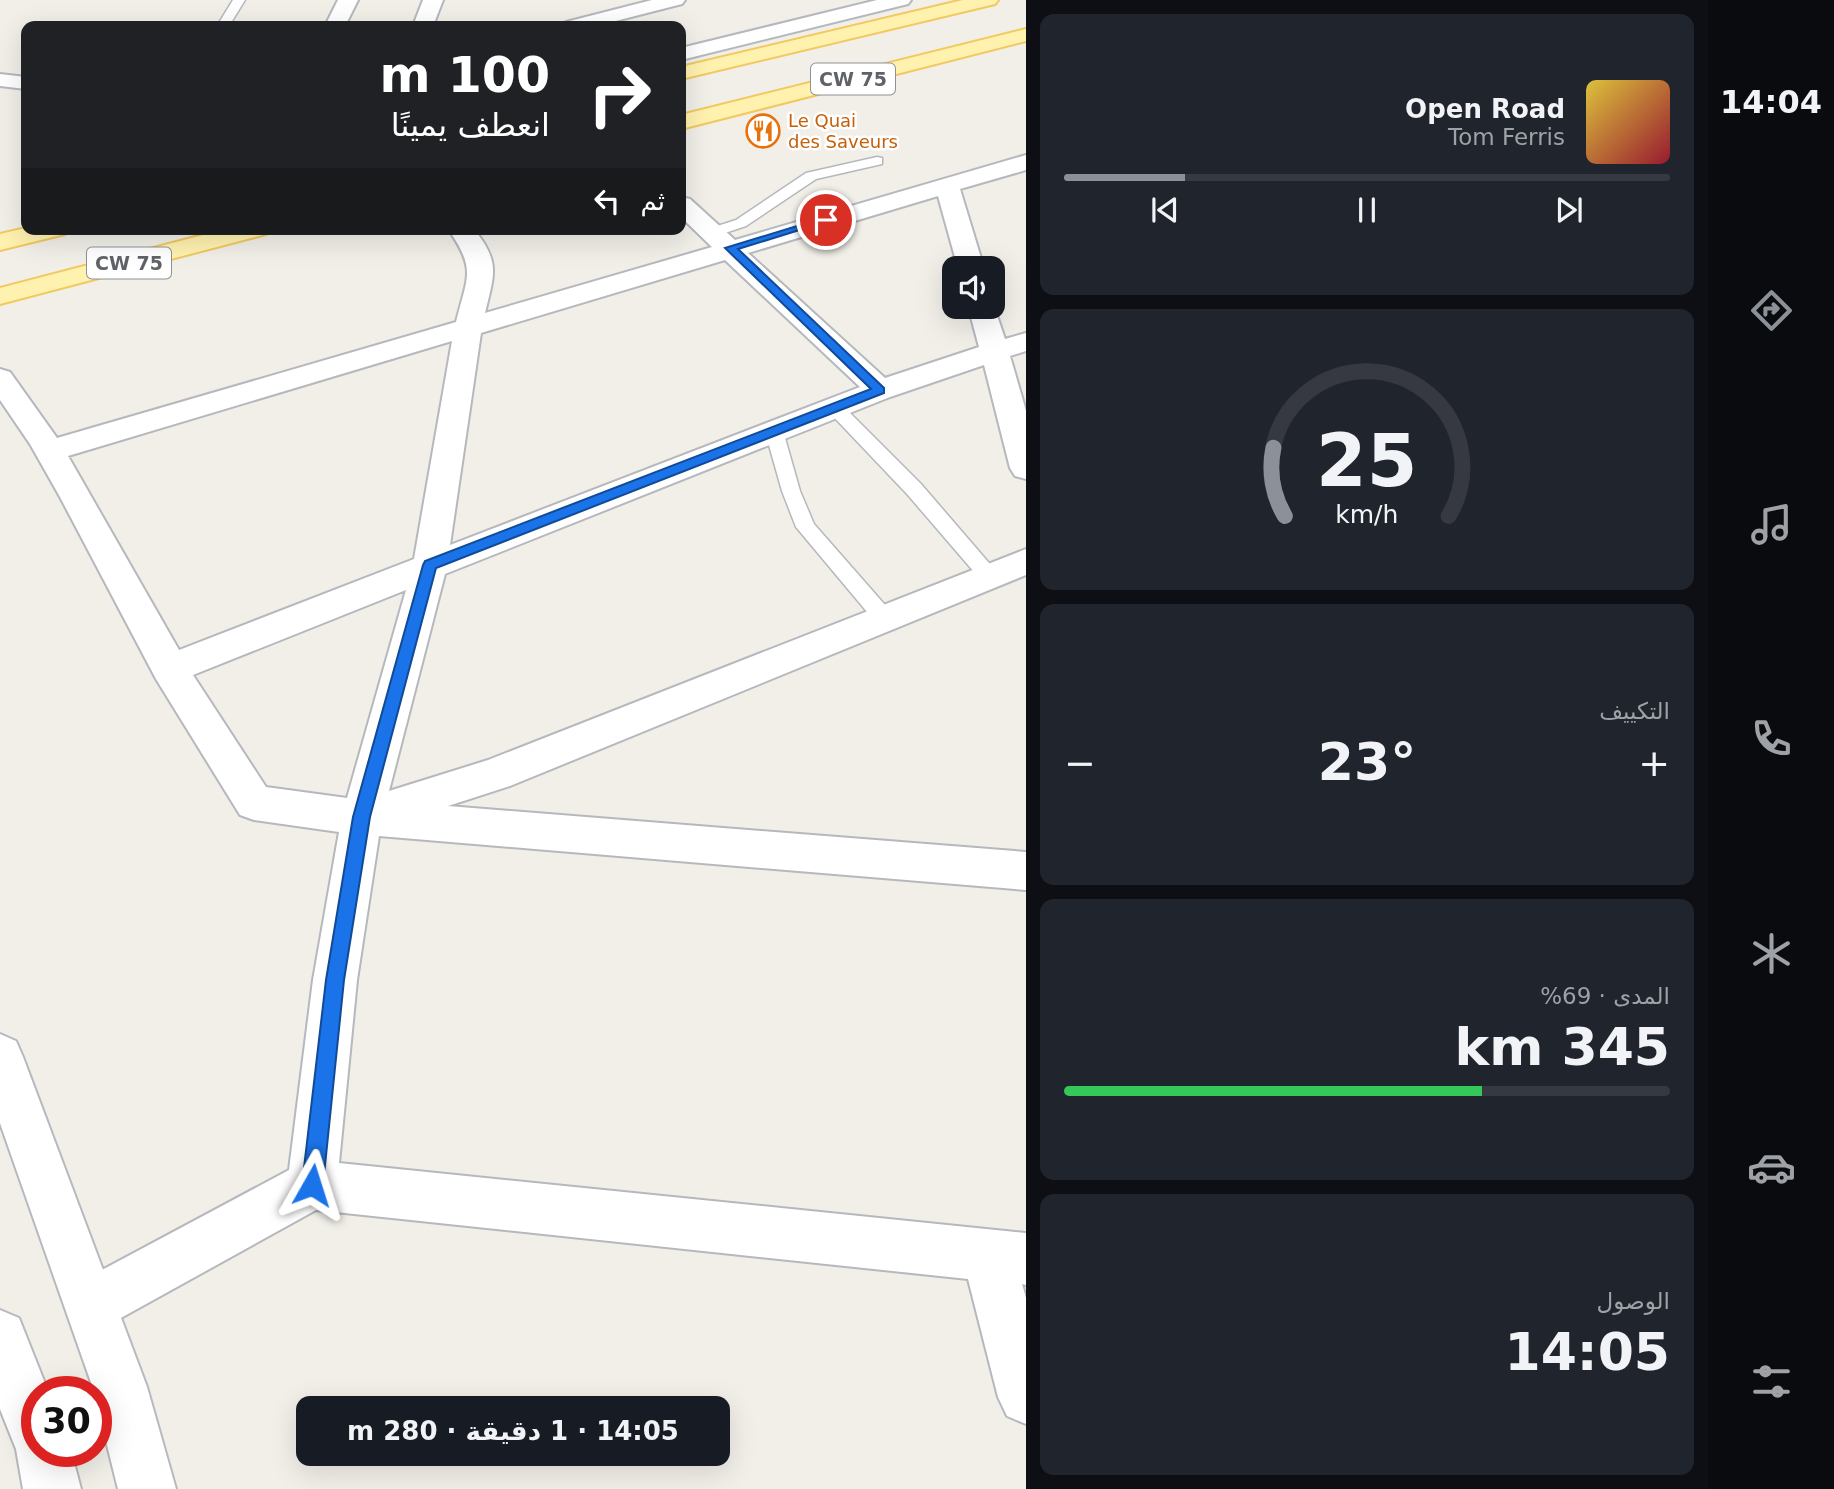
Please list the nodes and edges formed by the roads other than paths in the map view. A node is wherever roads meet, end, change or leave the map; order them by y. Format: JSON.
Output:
{"nodes":[{"id":1,"x":239,"y":0,"type":"edge"},
{"id":2,"x":348,"y":0,"type":"edge"},
{"id":3,"x":433,"y":0,"type":"edge"},
{"id":4,"x":675,"y":0,"type":"edge"},
{"id":5,"x":904,"y":0,"type":"edge"},
{"id":6,"x":988,"y":0,"type":"edge"},
{"id":7,"x":928,"y":14,"type":"junction"},
{"id":8,"x":226,"y":21,"type":"edge"},
{"id":9,"x":338,"y":21,"type":"edge"},
{"id":10,"x":425,"y":21,"type":"edge"},
{"id":11,"x":579,"y":21,"type":"edge"},
{"id":12,"x":1025,"y":35,"type":"edge"},
{"id":13,"x":686,"y":53,"type":"edge"},
{"id":14,"x":686,"y":73,"type":"edge"},
{"id":15,"x":0,"y":80,"type":"edge"},
{"id":16,"x":21,"y":82,"type":"edge"},
{"id":17,"x":686,"y":121,"type":"edge"},
{"id":18,"x":877,"y":161,"type":"dead end"},
{"id":19,"x":1026,"y":162,"type":"edge"},
{"id":20,"x":947,"y":186,"type":"junction"},
{"id":21,"x":686,"y":208,"type":"edge"},
{"id":22,"x":30,"y":235,"type":"edge"},
{"id":23,"x":234,"y":235,"type":"edge"},
{"id":24,"x":466,"y":235,"type":"edge"},
{"id":25,"x":721,"y":240,"type":"junction"},
{"id":26,"x":0,"y":242,"type":"edge"},
{"id":27,"x":967,"y":256,"type":"edge"},
{"id":28,"x":0,"y":296,"type":"edge"},
{"id":29,"x":986,"y":319,"type":"edge"},
{"id":30,"x":468,"y":328,"type":"junction"},
{"id":31,"x":1026,"y":341,"type":"edge"},
{"id":32,"x":995,"y":351,"type":"junction"},
{"id":33,"x":0,"y":378,"type":"edge"},
{"id":34,"x":880,"y":390,"type":"junction"},
{"id":35,"x":835,"y":408,"type":"junction"},
{"id":36,"x":774,"y":431,"type":"junction"},
{"id":37,"x":50,"y":451,"type":"junction"},
{"id":38,"x":1026,"y":468,"type":"edge"},
{"id":39,"x":1026,"y":561,"type":"edge"},
{"id":40,"x":430,"y":565,"type":"junction"},
{"id":41,"x":988,"y":575,"type":"junction"},
{"id":42,"x":885,"y":619,"type":"junction"},
{"id":43,"x":169,"y":669,"type":"junction"},
{"id":44,"x":362,"y":817,"type":"junction"},
{"id":45,"x":1026,"y":871,"type":"edge"},
{"id":46,"x":0,"y":1057,"type":"edge"},
{"id":47,"x":312,"y":1185,"type":"junction"},
{"id":48,"x":1007,"y":1258,"type":"edge"},
{"id":49,"x":91,"y":1305,"type":"junction"},
{"id":50,"x":0,"y":1337,"type":"edge"},
{"id":51,"x":21,"y":1391,"type":"edge"},
{"id":52,"x":1026,"y":1397,"type":"edge"},
{"id":53,"x":47,"y":1467,"type":"edge"},
{"id":54,"x":52,"y":1489,"type":"edge"},
{"id":55,"x":147,"y":1489,"type":"edge"}],
"edges":[{"from":1,"to":8,"type":"lane"},
{"from":2,"to":9,"type":"street"},
{"from":3,"to":10,"type":"street"},
{"from":4,"to":11,"type":"street"},
{"from":5,"to":7,"type":"street"},
{"from":5,"to":13,"type":"street"},
{"from":6,"to":7,"type":"main road","number":"CW 75"},
{"from":7,"to":14,"type":"main road","number":"CW 75"},
{"from":12,"to":17,"type":"main road","number":"CW 75"},
{"from":15,"to":16,"type":"street"},
{"from":18,"to":25,"type":"lane"},
{"from":19,"to":20,"type":"street"},
{"from":20,"to":25,"type":"street"},
{"from":20,"to":27,"type":"street"},
{"from":21,"to":25,"type":"street"},
{"from":22,"to":26,"type":"main road"},
{"from":23,"to":28,"type":"main road","number":"CW 75"},
{"from":24,"to":30,"type":"street"},
{"from":25,"to":30,"type":"street"},
{"from":25,"to":34,"type":"street"},
{"from":29,"to":32,"type":"street"},
{"from":30,"to":37,"type":"street"},
{"from":30,"to":40,"type":"street"},
{"from":31,"to":32,"type":"street"},
{"from":32,"to":34,"type":"street"},
{"from":32,"to":38,"type":"street"},
{"from":33,"to":37,"type":"street"},
{"from":34,"to":35,"type":"street"},
{"from":35,"to":36,"type":"street"},
{"from":35,"to":41,"type":"lane"},
{"from":36,"to":40,"type":"street"},
{"from":36,"to":42,"type":"lane"},
{"from":37,"to":43,"type":"street"},
{"from":39,"to":41,"type":"street"},
{"from":40,"to":43,"type":"street"},
{"from":40,"to":44,"type":"street"},
{"from":41,"to":42,"type":"street"},
{"from":42,"to":44,"type":"street"},
{"from":43,"to":44,"type":"street"},
{"from":44,"to":45,"type":"street"},
{"from":44,"to":47,"type":"street"},
{"from":46,"to":49,"type":"street"},
{"from":47,"to":48,"type":"street"},
{"from":47,"to":49,"type":"street"},
{"from":48,"to":52,"type":"street"},
{"from":49,"to":55,"type":"street"},
{"from":50,"to":51,"type":"street"},
{"from":53,"to":54,"type":"street"}]}
